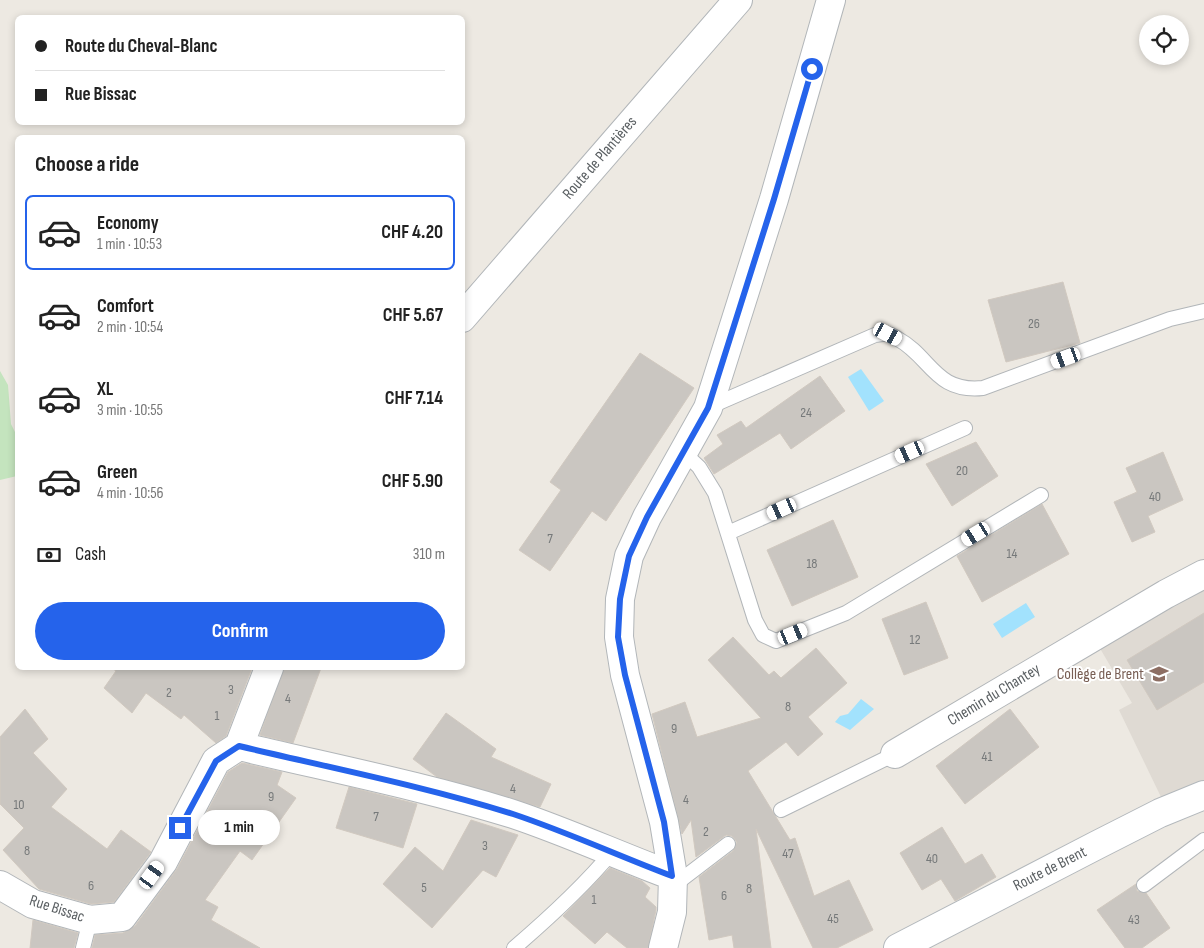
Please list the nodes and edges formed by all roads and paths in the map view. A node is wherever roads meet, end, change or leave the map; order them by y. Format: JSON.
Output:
{"nodes":[{"id":1,"x":738,"y":0,"type":"edge"},
{"id":2,"x":831,"y":0,"type":"edge"},
{"id":3,"x":1204,"y":311,"type":"edge"},
{"id":4,"x":465,"y":315,"type":"edge"},
{"id":5,"x":708,"y":408,"type":"junction"},
{"id":6,"x":965,"y":428,"type":"dead end"},
{"id":7,"x":684,"y":453,"type":"junction"},
{"id":8,"x":1041,"y":495,"type":"dead end"},
{"id":9,"x":728,"y":533,"type":"junction"},
{"id":10,"x":1204,"y":574,"type":"edge"},
{"id":11,"x":268,"y":670,"type":"edge"},
{"id":12,"x":239,"y":746,"type":"junction"},
{"id":13,"x":894,"y":754,"type":"joint"},
{"id":14,"x":1204,"y":796,"type":"edge"},
{"id":15,"x":781,"y":810,"type":"dead end"},
{"id":16,"x":1204,"y":840,"type":"edge"},
{"id":17,"x":728,"y":844,"type":"dead end"},
{"id":18,"x":613,"y":851,"type":"junction"},
{"id":19,"x":673,"y":881,"type":"junction"},
{"id":20,"x":0,"y":885,"type":"edge"},
{"id":21,"x":1144,"y":885,"type":"dead end"},
{"id":22,"x":90,"y":920,"type":"junction"},
{"id":23,"x":83,"y":948,"type":"edge"},
{"id":24,"x":514,"y":948,"type":"edge"},
{"id":25,"x":663,"y":948,"type":"edge"},
{"id":26,"x":898,"y":948,"type":"edge"}],
"edges":[{"from":1,"to":4,"type":"street","name":"Route de Plantières"},
{"from":2,"to":5,"type":"street"},
{"from":3,"to":5,"type":"lane"},
{"from":5,"to":7,"type":"street"},
{"from":6,"to":9,"type":"lane"},
{"from":7,"to":9,"type":"lane"},
{"from":7,"to":19,"type":"street"},
{"from":8,"to":9,"type":"lane"},
{"from":10,"to":13,"type":"street","name":"Chemin du Chantey"},
{"from":11,"to":12,"type":"street"},
{"from":12,"to":18,"type":"street"},
{"from":12,"to":22,"type":"street","name":"Rue Bissac"},
{"from":13,"to":15,"type":"lane","name":"Chemin du Chantey"},
{"from":14,"to":26,"type":"street","name":"Route de Brent"},
{"from":16,"to":21,"type":"lane"},
{"from":17,"to":19,"type":"lane"},
{"from":18,"to":19,"type":"street"},
{"from":18,"to":24,"type":"lane"},
{"from":19,"to":25,"type":"street"},
{"from":20,"to":22,"type":"street","name":"Rue Bissac"},
{"from":22,"to":23,"type":"lane"}]}
